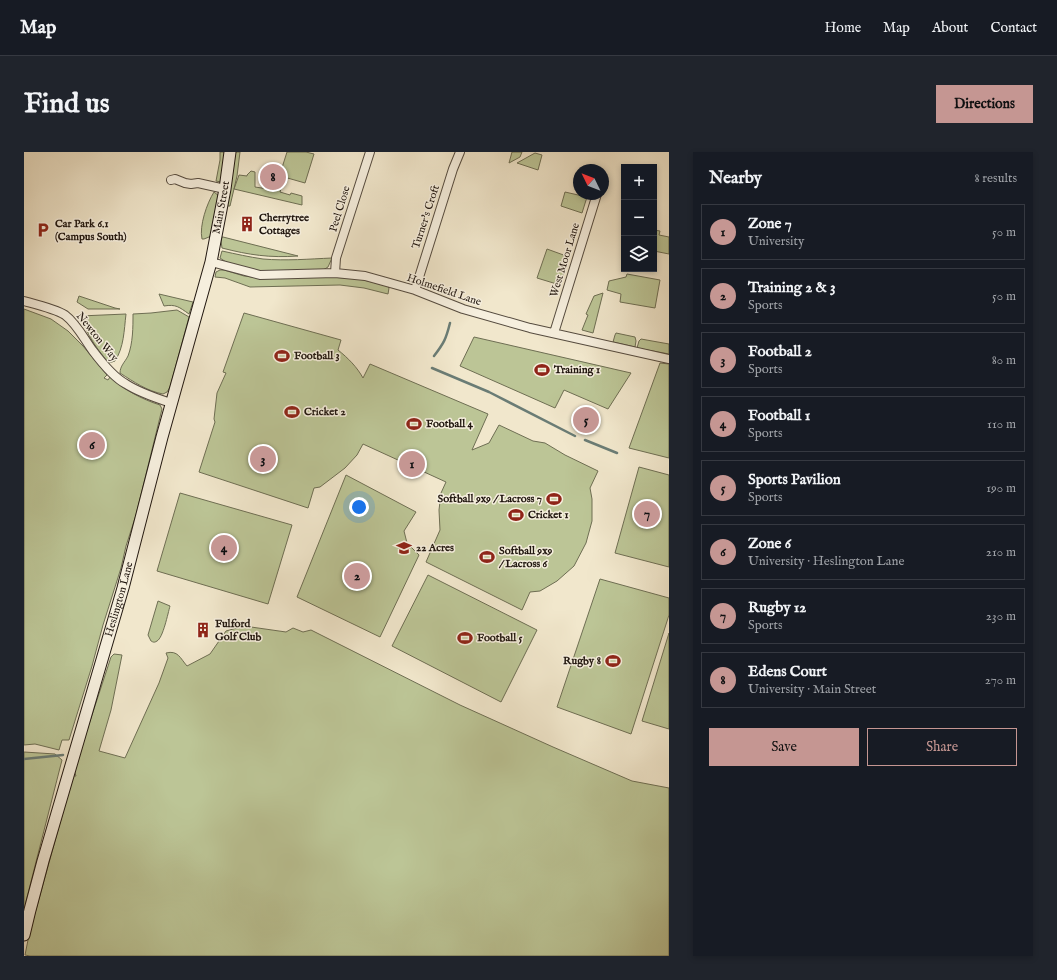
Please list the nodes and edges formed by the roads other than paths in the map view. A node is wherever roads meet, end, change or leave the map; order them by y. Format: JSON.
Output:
{"nodes":[{"id":1,"x":230,"y":152,"type":"edge"},
{"id":2,"x":370,"y":152,"type":"edge"},
{"id":3,"x":460,"y":152,"type":"edge"},
{"id":4,"x":171,"y":180,"type":"dead end"},
{"id":5,"x":225,"y":189,"type":"junction"},
{"id":6,"x":595,"y":200,"type":"edge"},
{"id":7,"x":211,"y":262,"type":"junction"},
{"id":8,"x":335,"y":272,"type":"junction"},
{"id":9,"x":415,"y":290,"type":"junction"},
{"id":10,"x":24,"y":301,"type":"edge"},
{"id":11,"x":554,"y":333,"type":"junction"},
{"id":12,"x":669,"y":358,"type":"edge"},
{"id":13,"x":171,"y":403,"type":"junction"},
{"id":14,"x":24,"y":935,"type":"edge"}],
"edges":[{"from":1,"to":5,"type":"street","name":"Main Street"},
{"from":2,"to":8,"type":"street","name":"Peel Close"},
{"from":3,"to":9,"type":"street","name":"Turner's Croft"},
{"from":4,"to":5,"type":"street"},
{"from":5,"to":7,"type":"street","name":"Main Street"},
{"from":6,"to":11,"type":"street","name":"West Moor Lane"},
{"from":7,"to":8,"type":"street","name":"Holmefield Lane"},
{"from":7,"to":13,"type":"street","name":"Heslington Lane"},
{"from":8,"to":9,"type":"street","name":"Holmefield Lane"},
{"from":9,"to":11,"type":"street","name":"Holmefield Lane"},
{"from":10,"to":13,"type":"street","name":"Newton Way"},
{"from":11,"to":12,"type":"street","name":"Holmefield Lane"},
{"from":13,"to":14,"type":"street","name":"Heslington Lane"}]}
